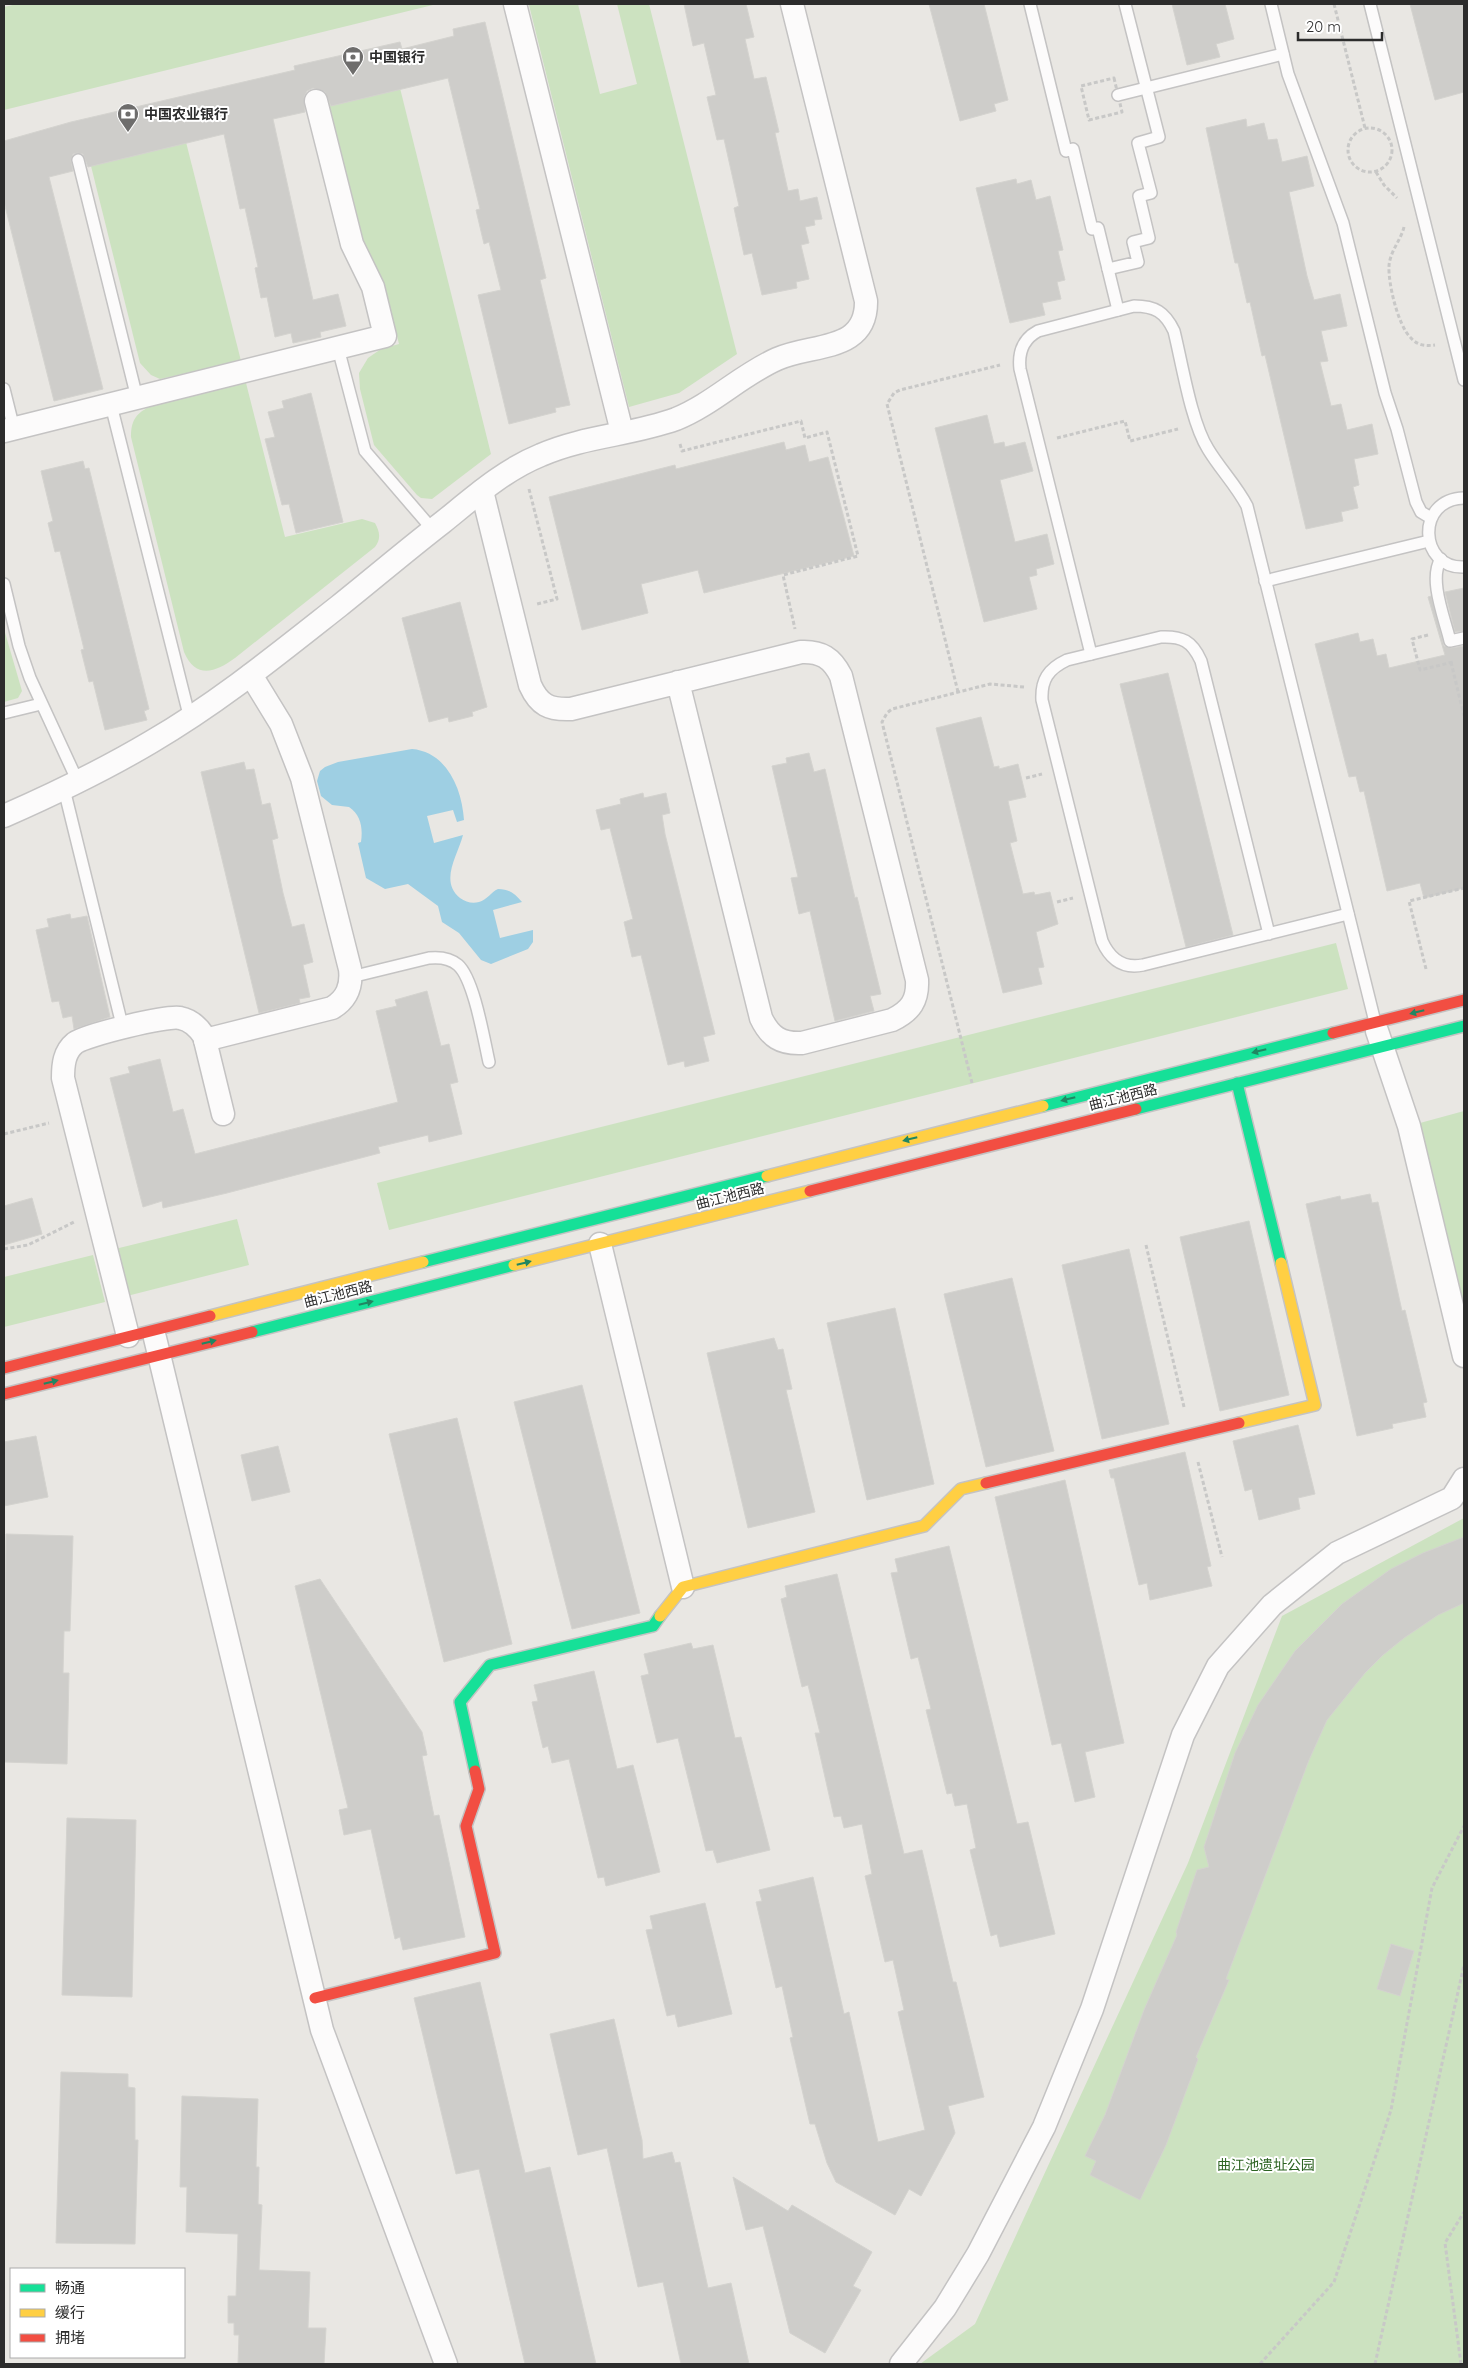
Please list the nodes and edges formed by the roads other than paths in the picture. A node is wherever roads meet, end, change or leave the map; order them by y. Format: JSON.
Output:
{"nodes":[{"id":1,"x":516,"y":4,"type":"edge"},
{"id":2,"x":792,"y":4,"type":"edge"},
{"id":3,"x":1030,"y":4,"type":"edge"},
{"id":4,"x":1125,"y":4,"type":"edge"},
{"id":5,"x":1271,"y":4,"type":"edge"},
{"id":6,"x":1370,"y":4,"type":"edge"},
{"id":7,"x":1284,"y":54,"type":"junction"},
{"id":8,"x":1146,"y":88,"type":"junction"},
{"id":9,"x":1118,"y":95,"type":"dead end"},
{"id":10,"x":316,"y":101,"type":"dead end"},
{"id":11,"x":78,"y":160,"type":"dead end"},
{"id":12,"x":1108,"y":269,"type":"junction"},
{"id":13,"x":1118,"y":310,"type":"junction"},
{"id":14,"x":338,"y":348,"type":"junction"},
{"id":15,"x":1464,"y":380,"type":"edge"},
{"id":16,"x":4,"y":389,"type":"edge"},
{"id":17,"x":137,"y":398,"type":"junction"},
{"id":18,"x":111,"y":405,"type":"junction"},
{"id":19,"x":9,"y":430,"type":"edge"},
{"id":20,"x":622,"y":432,"type":"junction"},
{"id":21,"x":482,"y":491,"type":"junction"},
{"id":22,"x":1464,"y":498,"type":"edge"},
{"id":23,"x":1431,"y":518,"type":"junction"},
{"id":24,"x":433,"y":530,"type":"junction"},
{"id":25,"x":1429,"y":541,"type":"junction"},
{"id":26,"x":1441,"y":559,"type":"junction"},
{"id":27,"x":1464,"y":566,"type":"edge"},
{"id":28,"x":1265,"y":581,"type":"junction"},
{"id":29,"x":4,"y":584,"type":"edge"},
{"id":30,"x":1464,"y":638,"type":"edge"},
{"id":31,"x":1091,"y":654,"type":"junction"},
{"id":32,"x":251,"y":674,"type":"junction"},
{"id":33,"x":678,"y":682,"type":"junction"},
{"id":34,"x":41,"y":704,"type":"junction"},
{"id":35,"x":4,"y":713,"type":"edge"},
{"id":36,"x":190,"y":719,"type":"junction"},
{"id":37,"x":71,"y":786,"type":"junction"},
{"id":38,"x":4,"y":816,"type":"edge"},
{"id":39,"x":1348,"y":914,"type":"junction"},
{"id":40,"x":1269,"y":934,"type":"junction"},
{"id":41,"x":351,"y":977,"type":"junction"},
{"id":42,"x":1464,"y":1000,"type":"edge"},
{"id":43,"x":1375,"y":1022,"type":"junction"},
{"id":44,"x":1464,"y":1026,"type":"edge"},
{"id":45,"x":123,"y":1029,"type":"junction"},
{"id":46,"x":205,"y":1040,"type":"junction"},
{"id":47,"x":1382,"y":1047,"type":"junction"},
{"id":48,"x":489,"y":1062,"type":"dead end"},
{"id":49,"x":1237,"y":1083,"type":"junction"},
{"id":50,"x":224,"y":1114,"type":"dead end"},
{"id":51,"x":600,"y":1244,"type":"junction"},
{"id":52,"x":153,"y":1330,"type":"junction"},
{"id":53,"x":128,"y":1336,"type":"junction"},
{"id":54,"x":160,"y":1355,"type":"junction"},
{"id":55,"x":1464,"y":1356,"type":"edge"},
{"id":56,"x":4,"y":1368,"type":"edge"},
{"id":57,"x":4,"y":1394,"type":"edge"},
{"id":58,"x":1464,"y":1479,"type":"edge"},
{"id":59,"x":683,"y":1587,"type":"junction"},
{"id":60,"x":315,"y":1998,"type":"junction"},
{"id":61,"x":446,"y":2364,"type":"edge"},
{"id":62,"x":901,"y":2364,"type":"edge"}],
"edges":[{"from":1,"to":20,"type":"street"},
{"from":2,"to":20,"type":"street"},
{"from":3,"to":12,"type":"lane"},
{"from":4,"to":8,"type":"lane"},
{"from":5,"to":7,"type":"lane"},
{"from":6,"to":15,"type":"lane"},
{"from":7,"to":8,"type":"lane"},
{"from":7,"to":23,"type":"lane"},
{"from":8,"to":9,"type":"lane"},
{"from":8,"to":12,"type":"lane"},
{"from":10,"to":14,"type":"street"},
{"from":11,"to":17,"type":"lane"},
{"from":12,"to":13,"type":"lane"},
{"from":13,"to":28,"type":"lane"},
{"from":13,"to":31,"type":"lane"},
{"from":14,"to":17,"type":"street"},
{"from":14,"to":24,"type":"lane"},
{"from":16,"to":19,"type":"lane"},
{"from":17,"to":18,"type":"street"},
{"from":18,"to":19,"type":"street"},
{"from":18,"to":36,"type":"lane"},
{"from":20,"to":21,"type":"street"},
{"from":21,"to":24,"type":"street"},
{"from":21,"to":33,"type":"street"},
{"from":22,"to":23,"type":"lane"},
{"from":23,"to":25,"type":"lane"},
{"from":24,"to":32,"type":"street"},
{"from":25,"to":26,"type":"lane"},
{"from":25,"to":28,"type":"lane"},
{"from":26,"to":27,"type":"lane"},
{"from":26,"to":30,"type":"lane"},
{"from":28,"to":39,"type":"lane"},
{"from":29,"to":34,"type":"lane"},
{"from":31,"to":40,"type":"lane"},
{"from":31,"to":40,"type":"lane"},
{"from":32,"to":36,"type":"street"},
{"from":32,"to":41,"type":"street"},
{"from":33,"to":33,"type":"street"},
{"from":34,"to":35,"type":"lane"},
{"from":34,"to":37,"type":"lane"},
{"from":36,"to":37,"type":"street"},
{"from":37,"to":38,"type":"street"},
{"from":37,"to":45,"type":"lane"},
{"from":39,"to":40,"type":"lane"},
{"from":39,"to":43,"type":"lane"},
{"from":41,"to":46,"type":"street"},
{"from":41,"to":48,"type":"lane"},
{"from":42,"to":43,"type":"street","name":"曲江池西路","one_way":true},
{"from":43,"to":47,"type":"street"},
{"from":43,"to":52,"type":"street","name":"曲江池西路","one_way":true},
{"from":44,"to":47,"type":"street","name":"曲江池西路"},
{"from":45,"to":46,"type":"street"},
{"from":45,"to":53,"type":"street"},
{"from":46,"to":50,"type":"street"},
{"from":47,"to":49,"type":"street","name":"曲江池西路"},
{"from":47,"to":55,"type":"street"},
{"from":49,"to":51,"type":"street","name":"曲江池西路"},
{"from":49,"to":59,"type":"street"},
{"from":54,"to":51,"type":"street","name":"曲江池西路","one_way":true},
{"from":51,"to":59,"type":"street"},
{"from":52,"to":53,"type":"street","name":"曲江池西路"},
{"from":52,"to":54,"type":"street"},
{"from":53,"to":56,"type":"street","name":"曲江池西路"},
{"from":57,"to":54,"type":"street","name":"曲江池西路","one_way":true},
{"from":54,"to":60,"type":"street"},
{"from":58,"to":62,"type":"street"},
{"from":59,"to":60,"type":"street"},
{"from":60,"to":61,"type":"street"}]}
